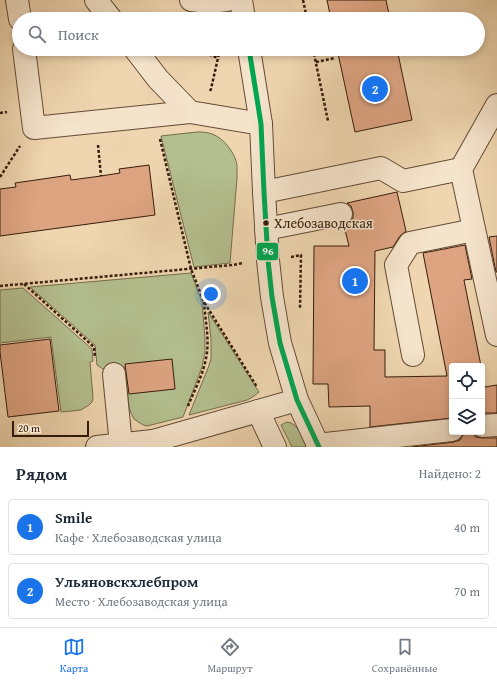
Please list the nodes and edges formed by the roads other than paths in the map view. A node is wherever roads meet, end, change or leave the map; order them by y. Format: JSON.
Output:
{"nodes":[{"id":1,"x":17,"y":0,"type":"edge"},
{"id":2,"x":96,"y":0,"type":"edge"},
{"id":3,"x":191,"y":0,"type":"edge"},
{"id":4,"x":227,"y":0,"type":"edge"},
{"id":5,"x":242,"y":0,"type":"edge"},
{"id":6,"x":19,"y":12,"type":"edge"},
{"id":7,"x":105,"y":12,"type":"edge"},
{"id":8,"x":243,"y":12,"type":"edge"},
{"id":9,"x":25,"y":56,"type":"edge"},
{"id":10,"x":140,"y":56,"type":"edge"},
{"id":11,"x":250,"y":56,"type":"edge"},
{"id":12,"x":497,"y":105,"type":"edge"},
{"id":13,"x":190,"y":112,"type":"junction"},
{"id":14,"x":261,"y":124,"type":"junction"},
{"id":15,"x":461,"y":169,"type":"junction"},
{"id":16,"x":264,"y":192,"type":"junction"},
{"id":17,"x":341,"y":214,"type":"dead end"},
{"id":18,"x":266,"y":229,"type":"junction"},
{"id":19,"x":474,"y":230,"type":"junction"},
{"id":20,"x":497,"y":335,"type":"edge"},
{"id":21,"x":413,"y":355,"type":"dead end"},
{"id":22,"x":114,"y":374,"type":"road end"},
{"id":23,"x":297,"y":400,"type":"junction"},
{"id":24,"x":265,"y":410,"type":"junction"},
{"id":25,"x":497,"y":424,"type":"edge"},
{"id":26,"x":485,"y":426,"type":"edge"},
{"id":27,"x":449,"y":430,"type":"edge"},
{"id":28,"x":153,"y":444,"type":"edge"},
{"id":29,"x":121,"y":445,"type":"junction"},
{"id":30,"x":318,"y":446,"type":"edge"},
{"id":31,"x":98,"y":447,"type":"edge"},
{"id":32,"x":275,"y":447,"type":"edge"}],
"edges":[{"from":1,"to":6,"type":"street"},
{"from":2,"to":7,"type":"street"},
{"from":3,"to":4,"type":"street"},
{"from":5,"to":8,"type":"street"},
{"from":9,"to":13,"type":"street"},
{"from":10,"to":13,"type":"street"},
{"from":11,"to":14,"type":"street"},
{"from":12,"to":15,"type":"street"},
{"from":13,"to":14,"type":"street"},
{"from":14,"to":16,"type":"street"},
{"from":15,"to":16,"type":"street"},
{"from":15,"to":19,"type":"street"},
{"from":16,"to":18,"type":"street"},
{"from":17,"to":18,"type":"street"},
{"from":18,"to":23,"type":"street"},
{"from":19,"to":20,"type":"street"},
{"from":19,"to":21,"type":"street"},
{"from":22,"to":29,"type":"street"},
{"from":23,"to":24,"type":"street"},
{"from":23,"to":30,"type":"street"},
{"from":24,"to":28,"type":"street"},
{"from":24,"to":32,"type":"street"},
{"from":25,"to":26,"type":"street"},
{"from":27,"to":30,"type":"street"},
{"from":28,"to":29,"type":"street"},
{"from":29,"to":31,"type":"street"}]}
